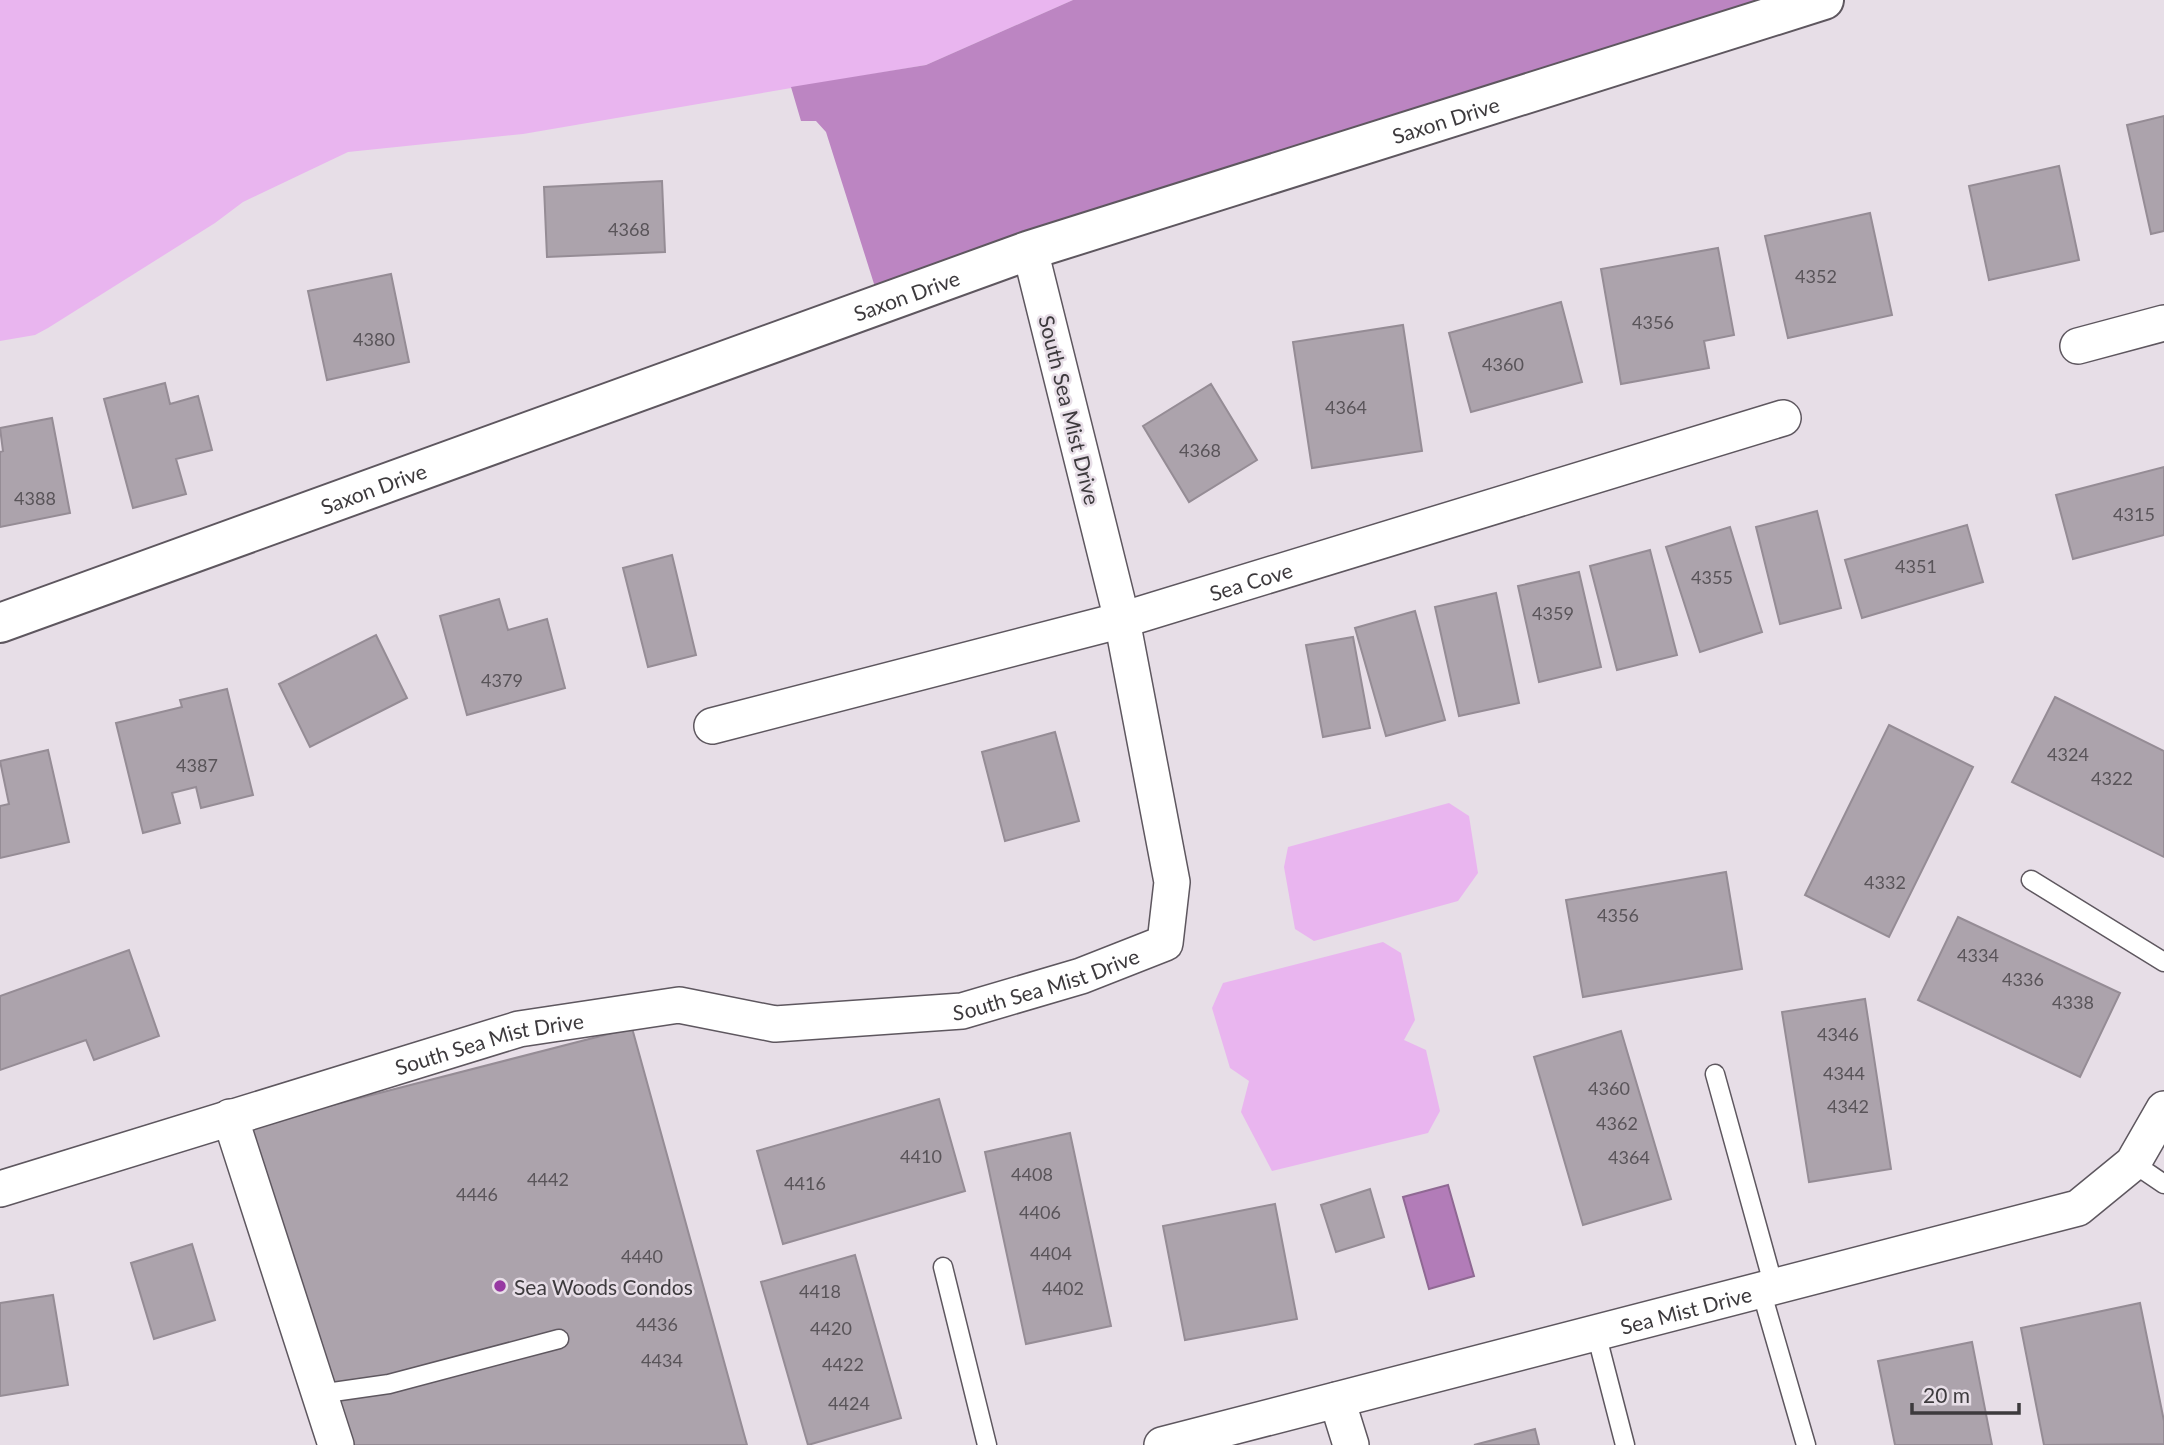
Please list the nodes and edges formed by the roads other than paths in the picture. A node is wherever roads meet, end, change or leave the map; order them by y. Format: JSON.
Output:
{"nodes":[{"id":1,"x":1824,"y":0,"type":"edge"},
{"id":2,"x":1030,"y":250,"type":"junction"},
{"id":3,"x":2164,"y":323,"type":"edge"},
{"id":4,"x":2078,"y":346,"type":"dead end"},
{"id":5,"x":1783,"y":418,"type":"dead end"},
{"id":6,"x":1122,"y":620,"type":"junction"},
{"id":7,"x":0,"y":623,"type":"edge"},
{"id":8,"x":712,"y":726,"type":"dead end"},
{"id":9,"x":2031,"y":880,"type":"dead end"},
{"id":10,"x":2164,"y":962,"type":"edge"},
{"id":11,"x":1715,"y":1073,"type":"dead end"},
{"id":12,"x":2164,"y":1109,"type":"edge"},
{"id":13,"x":230,"y":1117,"type":"junction"},
{"id":14,"x":2133,"y":1163,"type":"junction"},
{"id":15,"x":2164,"y":1184,"type":"edge"},
{"id":16,"x":0,"y":1189,"type":"edge"},
{"id":17,"x":943,"y":1267,"type":"dead end"},
{"id":18,"x":1768,"y":1288,"type":"junction"},
{"id":19,"x":1596,"y":1333,"type":"junction"},
{"id":20,"x":559,"y":1339,"type":"dead end"},
{"id":21,"x":319,"y":1394,"type":"junction"},
{"id":22,"x":1337,"y":1399,"type":"junction"},
{"id":23,"x":336,"y":1445,"type":"edge"},
{"id":24,"x":987,"y":1445,"type":"edge"},
{"id":25,"x":1162,"y":1445,"type":"edge"},
{"id":26,"x":1351,"y":1445,"type":"edge"},
{"id":27,"x":1625,"y":1445,"type":"edge"},
{"id":28,"x":1806,"y":1445,"type":"edge"}],
"edges":[{"from":1,"to":2,"type":"street","name":"Saxon Drive"},
{"from":2,"to":6,"type":"street","name":"South Sea Mist Drive"},
{"from":2,"to":7,"type":"street","name":"Saxon Drive"},
{"from":3,"to":4,"type":"street"},
{"from":5,"to":6,"type":"street","name":"Sea Cove"},
{"from":6,"to":8,"type":"street","name":"Sea Cove"},
{"from":6,"to":13,"type":"street","name":"South Sea Mist Drive"},
{"from":9,"to":10,"type":"lane"},
{"from":11,"to":18,"type":"lane"},
{"from":12,"to":14,"type":"street","name":"Sea Mist Drive"},
{"from":13,"to":16,"type":"street","name":"South Sea Mist Drive"},
{"from":13,"to":21,"type":"street"},
{"from":14,"to":15,"type":"lane"},
{"from":14,"to":18,"type":"street","name":"Sea Mist Drive"},
{"from":17,"to":24,"type":"lane"},
{"from":18,"to":19,"type":"street","name":"Sea Mist Drive"},
{"from":18,"to":28,"type":"lane"},
{"from":19,"to":22,"type":"street","name":"Sea Mist Drive"},
{"from":19,"to":27,"type":"lane"},
{"from":20,"to":21,"type":"lane"},
{"from":21,"to":23,"type":"street"},
{"from":22,"to":25,"type":"street","name":"Sea Mist Drive"},
{"from":22,"to":26,"type":"street"}]}
